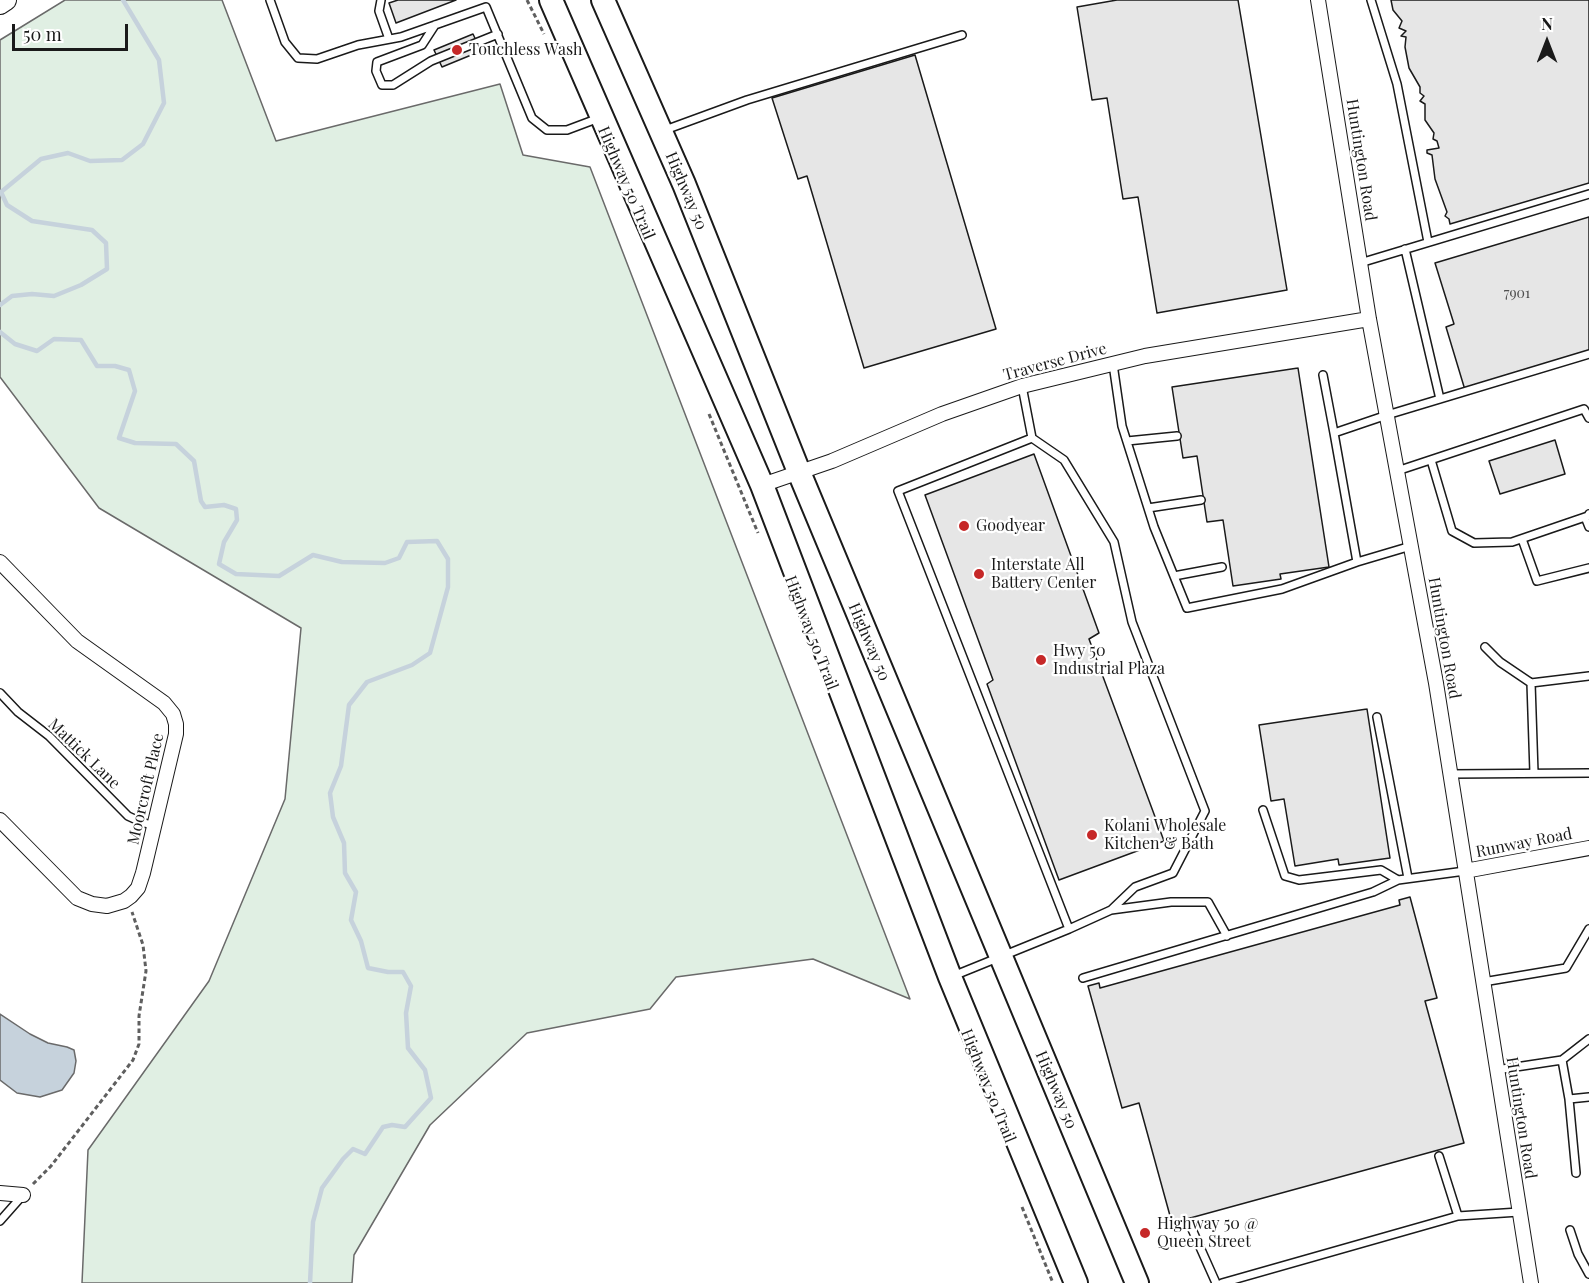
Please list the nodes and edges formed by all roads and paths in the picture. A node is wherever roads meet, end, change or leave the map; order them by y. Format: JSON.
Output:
{"nodes":[{"id":1,"x":6,"y":0,"type":"edge"},
{"id":2,"x":270,"y":0,"type":"edge"},
{"id":3,"x":381,"y":0,"type":"edge"},
{"id":4,"x":527,"y":0,"type":"edge"},
{"id":5,"x":551,"y":0,"type":"edge"},
{"id":6,"x":603,"y":0,"type":"edge"},
{"id":7,"x":1318,"y":0,"type":"edge"},
{"id":8,"x":1371,"y":0,"type":"edge"},
{"id":9,"x":0,"y":3,"type":"edge"},
{"id":10,"x":486,"y":3,"type":"edge"},
{"id":11,"x":435,"y":25,"type":"junction"},
{"id":12,"x":498,"y":34,"type":"junction"},
{"id":13,"x":962,"y":35,"type":"dead end"},
{"id":14,"x":388,"y":39,"type":"junction"},
{"id":15,"x":547,"y":41,"type":"dead end"},
{"id":16,"x":601,"y":117,"type":"junction"},
{"id":17,"x":661,"y":132,"type":"junction"},
{"id":18,"x":1589,"y":194,"type":"edge"},
{"id":19,"x":1428,"y":242,"type":"junction"},
{"id":20,"x":1405,"y":249,"type":"junction"},
{"id":21,"x":1360,"y":263,"type":"junction"},
{"id":22,"x":1369,"y":319,"type":"junction"},
{"id":23,"x":1589,"y":354,"type":"edge"},
{"id":24,"x":1113,"y":363,"type":"junction"},
{"id":25,"x":1323,"y":375,"type":"dead end"},
{"id":26,"x":1022,"y":386,"type":"junction"},
{"id":27,"x":1440,"y":399,"type":"junction"},
{"id":28,"x":706,"y":408,"type":"dead end"},
{"id":29,"x":1387,"y":415,"type":"junction"},
{"id":30,"x":1589,"y":418,"type":"edge"},
{"id":31,"x":1334,"y":433,"type":"junction"},
{"id":32,"x":1177,"y":436,"type":"dead end"},
{"id":33,"x":1032,"y":438,"type":"junction"},
{"id":34,"x":1127,"y":441,"type":"junction"},
{"id":35,"x":1431,"y":460,"type":"junction"},
{"id":36,"x":1397,"y":471,"type":"junction"},
{"id":37,"x":799,"y":472,"type":"junction"},
{"id":38,"x":762,"y":485,"type":"junction"},
{"id":39,"x":1201,"y":500,"type":"dead end"},
{"id":40,"x":1148,"y":508,"type":"junction"},
{"id":41,"x":1587,"y":516,"type":"edge"},
{"id":42,"x":1589,"y":527,"type":"edge"},
{"id":43,"x":761,"y":539,"type":"dead end"},
{"id":44,"x":1522,"y":539,"type":"junction"},
{"id":45,"x":1411,"y":546,"type":"junction"},
{"id":46,"x":0,"y":562,"type":"edge"},
{"id":47,"x":1357,"y":562,"type":"junction"},
{"id":48,"x":1222,"y":567,"type":"dead end"},
{"id":49,"x":1589,"y":568,"type":"edge"},
{"id":50,"x":1174,"y":576,"type":"junction"},
{"id":51,"x":1485,"y":647,"type":"dead end"},
{"id":52,"x":1589,"y":676,"type":"edge"},
{"id":53,"x":1531,"y":683,"type":"junction"},
{"id":54,"x":0,"y":693,"type":"edge"},
{"id":55,"x":1377,"y":717,"type":"dead end"},
{"id":56,"x":1534,"y":773,"type":"junction"},
{"id":57,"x":1589,"y":773,"type":"edge"},
{"id":58,"x":1450,"y":774,"type":"junction"},
{"id":59,"x":1263,"y":810,"type":"dead end"},
{"id":60,"x":0,"y":820,"type":"edge"},
{"id":61,"x":155,"y":826,"type":"junction"},
{"id":62,"x":1589,"y":848,"type":"edge"},
{"id":63,"x":1465,"y":871,"type":"junction"},
{"id":64,"x":1408,"y":878,"type":"junction"},
{"id":65,"x":1398,"y":880,"type":"junction"},
{"id":66,"x":127,"y":899,"type":"junction"},
{"id":67,"x":1111,"y":910,"type":"junction"},
{"id":68,"x":1069,"y":929,"type":"junction"},
{"id":69,"x":1589,"y":929,"type":"edge"},
{"id":70,"x":1227,"y":936,"type":"junction"},
{"id":71,"x":1000,"y":956,"type":"junction"},
{"id":72,"x":950,"y":977,"type":"junction"},
{"id":73,"x":1083,"y":978,"type":"dead end"},
{"id":74,"x":1482,"y":982,"type":"junction"},
{"id":75,"x":1589,"y":1040,"type":"edge"},
{"id":76,"x":1562,"y":1060,"type":"junction"},
{"id":77,"x":1496,"y":1070,"type":"junction"},
{"id":78,"x":1589,"y":1096,"type":"edge"},
{"id":79,"x":1569,"y":1099,"type":"junction"},
{"id":80,"x":1439,"y":1156,"type":"dead end"},
{"id":81,"x":1576,"y":1173,"type":"dead end"},
{"id":82,"x":0,"y":1193,"type":"edge"},
{"id":83,"x":23,"y":1195,"type":"junction"},
{"id":84,"x":1018,"y":1197,"type":"dead end"},
{"id":85,"x":1519,"y":1212,"type":"junction"},
{"id":86,"x":1458,"y":1216,"type":"junction"},
{"id":87,"x":0,"y":1221,"type":"edge"},
{"id":88,"x":1191,"y":1227,"type":"dead end"},
{"id":89,"x":1570,"y":1230,"type":"dead end"},
{"id":90,"x":1589,"y":1274,"type":"edge"},
{"id":91,"x":1053,"y":1283,"type":"edge"},
{"id":92,"x":1076,"y":1283,"type":"edge"},
{"id":93,"x":1137,"y":1283,"type":"edge"},
{"id":94,"x":1216,"y":1283,"type":"edge"},
{"id":95,"x":1222,"y":1283,"type":"edge"},
{"id":96,"x":1531,"y":1283,"type":"edge"}],
"edges":[{"from":1,"to":9,"type":"street"},
{"from":2,"to":14,"type":"lane"},
{"from":3,"to":14,"type":"lane"},
{"from":4,"to":15,"type":"path"},
{"from":5,"to":16,"type":"main road"},
{"from":6,"to":17,"type":"main road","name":"Highway 50"},
{"from":7,"to":21,"type":"street","name":"Huntington Road"},
{"from":8,"to":19,"type":"lane"},
{"from":10,"to":11,"type":"lane"},
{"from":10,"to":12,"type":"lane"},
{"from":11,"to":12,"type":"lane"},
{"from":11,"to":14,"type":"lane"},
{"from":12,"to":16,"type":"lane"},
{"from":13,"to":17,"type":"lane"},
{"from":16,"to":38,"type":"main road"},
{"from":17,"to":37,"type":"main road","name":"Highway 50"},
{"from":18,"to":19,"type":"lane"},
{"from":19,"to":20,"type":"lane"},
{"from":20,"to":21,"type":"lane"},
{"from":20,"to":27,"type":"lane"},
{"from":21,"to":22,"type":"street","name":"Huntington Road"},
{"from":22,"to":24,"type":"street","name":"Traverse Drive"},
{"from":22,"to":29,"type":"street","name":"Huntington Road"},
{"from":23,"to":27,"type":"lane"},
{"from":24,"to":26,"type":"street","name":"Traverse Drive"},
{"from":24,"to":34,"type":"lane"},
{"from":25,"to":31,"type":"lane"},
{"from":26,"to":33,"type":"lane"},
{"from":26,"to":37,"type":"street","name":"Traverse Drive"},
{"from":27,"to":29,"type":"lane"},
{"from":28,"to":43,"type":"path"},
{"from":29,"to":31,"type":"lane"},
{"from":29,"to":36,"type":"street","name":"Huntington Road"},
{"from":30,"to":35,"type":"lane"},
{"from":31,"to":47,"type":"lane"},
{"from":32,"to":34,"type":"lane"},
{"from":33,"to":67,"type":"lane"},
{"from":33,"to":68,"type":"lane"},
{"from":34,"to":40,"type":"lane"},
{"from":35,"to":36,"type":"lane"},
{"from":35,"to":44,"type":"lane"},
{"from":36,"to":45,"type":"street","name":"Huntington Road"},
{"from":37,"to":38,"type":"street","name":"Traverse Drive"},
{"from":37,"to":71,"type":"main road","name":"Highway 50"},
{"from":38,"to":72,"type":"main road"},
{"from":39,"to":40,"type":"lane"},
{"from":40,"to":50,"type":"lane"},
{"from":41,"to":42,"type":"lane"},
{"from":41,"to":44,"type":"lane"},
{"from":44,"to":49,"type":"lane"},
{"from":45,"to":47,"type":"lane"},
{"from":45,"to":58,"type":"street","name":"Huntington Road"},
{"from":46,"to":61,"type":"street","name":"Moorcroft Place"},
{"from":47,"to":50,"type":"lane"},
{"from":48,"to":50,"type":"lane"},
{"from":51,"to":53,"type":"lane"},
{"from":52,"to":53,"type":"lane"},
{"from":53,"to":56,"type":"lane"},
{"from":54,"to":61,"type":"lane","name":"Mattick Lane"},
{"from":55,"to":64,"type":"lane"},
{"from":56,"to":57,"type":"lane"},
{"from":56,"to":58,"type":"lane"},
{"from":58,"to":63,"type":"street","name":"Huntington Road"},
{"from":59,"to":65,"type":"lane"},
{"from":60,"to":66,"type":"street"},
{"from":61,"to":66,"type":"street","name":"Moorcroft Place"},
{"from":62,"to":63,"type":"street","name":"Runway Road"},
{"from":63,"to":64,"type":"lane"},
{"from":63,"to":74,"type":"street","name":"Huntington Road"},
{"from":64,"to":65,"type":"lane"},
{"from":65,"to":70,"type":"lane"},
{"from":66,"to":83,"type":"path"},
{"from":67,"to":68,"type":"lane"},
{"from":67,"to":70,"type":"lane"},
{"from":68,"to":71,"type":"lane"},
{"from":69,"to":74,"type":"lane"},
{"from":70,"to":73,"type":"lane"},
{"from":71,"to":72,"type":"lane"},
{"from":71,"to":93,"type":"main road","name":"Highway 50"},
{"from":72,"to":92,"type":"main road"},
{"from":74,"to":77,"type":"street","name":"Huntington Road"},
{"from":75,"to":76,"type":"lane"},
{"from":76,"to":77,"type":"lane"},
{"from":76,"to":79,"type":"lane"},
{"from":77,"to":85,"type":"street","name":"Huntington Road"},
{"from":78,"to":79,"type":"lane"},
{"from":79,"to":81,"type":"lane"},
{"from":80,"to":86,"type":"lane"},
{"from":82,"to":83,"type":"street"},
{"from":83,"to":87,"type":"lane"},
{"from":84,"to":91,"type":"path"},
{"from":85,"to":86,"type":"lane"},
{"from":85,"to":96,"type":"street","name":"Huntington Road"},
{"from":86,"to":95,"type":"lane"},
{"from":88,"to":94,"type":"lane"},
{"from":89,"to":90,"type":"lane"}]}
